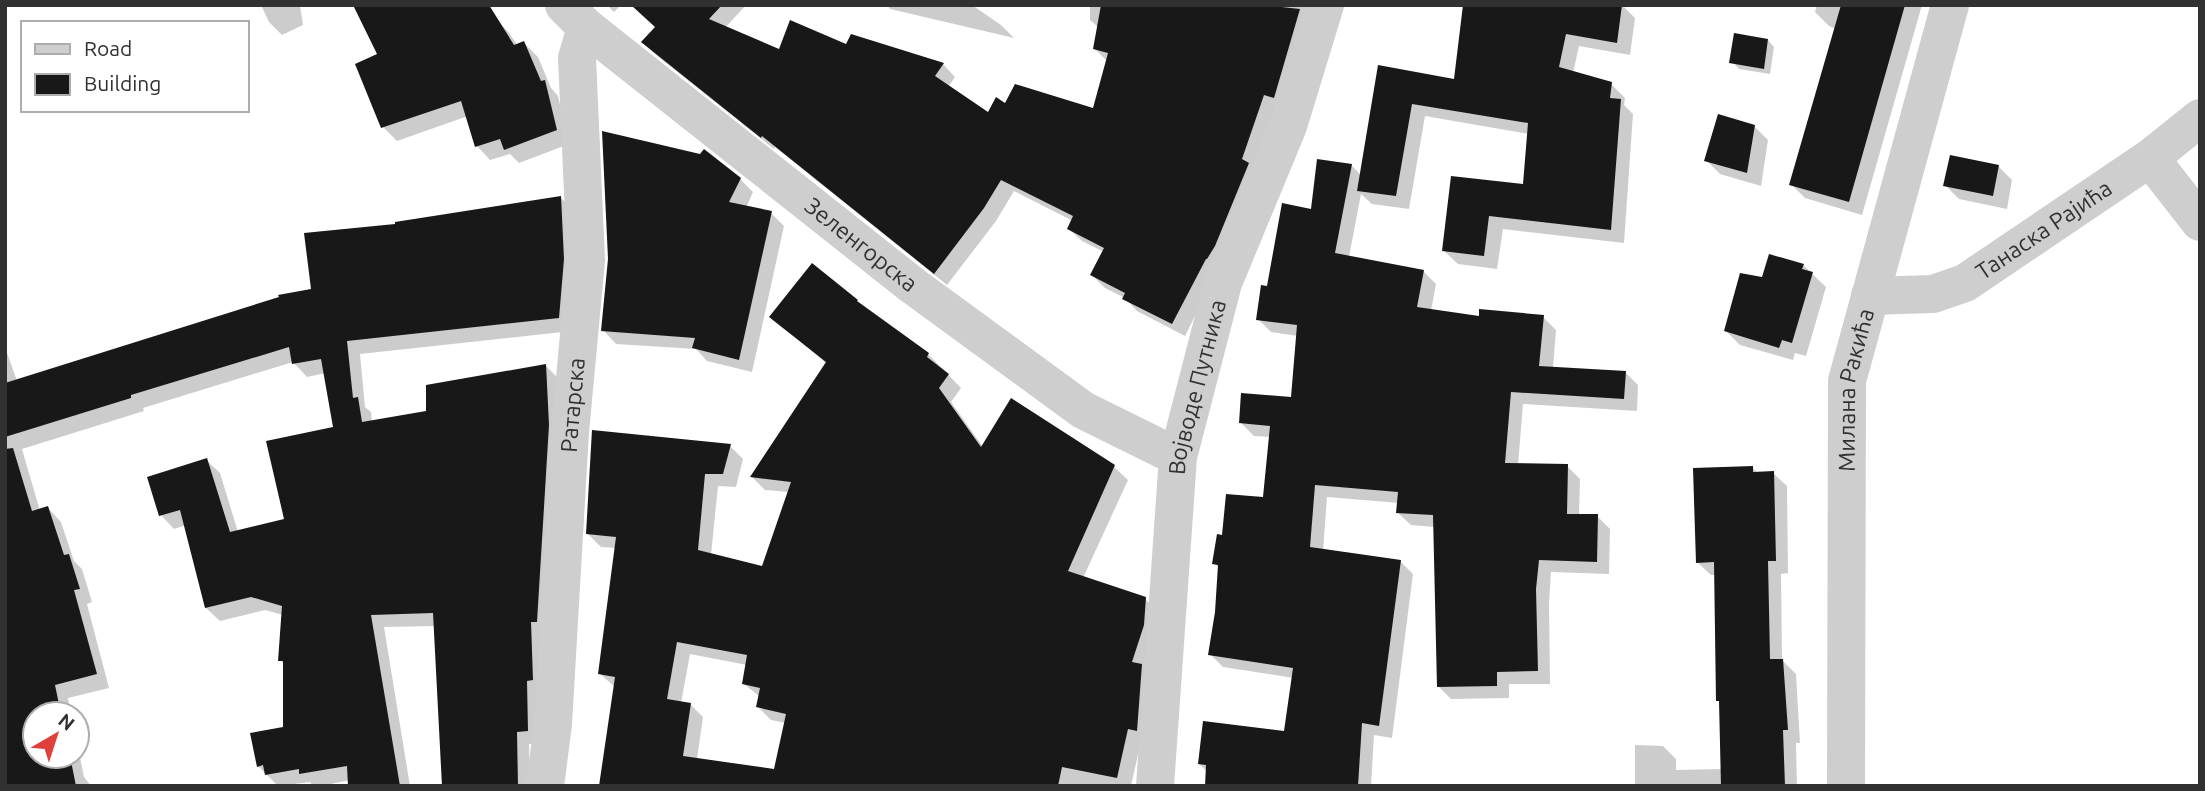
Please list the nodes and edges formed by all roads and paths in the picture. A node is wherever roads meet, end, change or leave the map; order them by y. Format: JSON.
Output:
{"nodes":[{"id":1,"x":1325,"y":5,"type":"edge"},
{"id":2,"x":1950,"y":5,"type":"edge"},
{"id":3,"x":575,"y":16,"type":"edge"},
{"id":4,"x":2200,"y":118,"type":"edge"},
{"id":5,"x":2150,"y":158,"type":"junction"},
{"id":6,"x":2200,"y":222,"type":"edge"},
{"id":7,"x":1870,"y":296,"type":"junction"},
{"id":8,"x":1178,"y":457,"type":"junction"},
{"id":9,"x":545,"y":786,"type":"edge"},
{"id":10,"x":1155,"y":786,"type":"edge"},
{"id":11,"x":1846,"y":786,"type":"edge"}],
"edges":[{"from":1,"to":8,"type":"street","name":"Војводе Путника"},
{"from":2,"to":7,"type":"street","name":"Милана Ракића"},
{"from":3,"to":8,"type":"street","name":"Зеленгорска"},
{"from":3,"to":9,"type":"street","name":"Ратарска"},
{"from":4,"to":5,"type":"street","name":"Танаска Рајића"},
{"from":5,"to":6,"type":"street"},
{"from":5,"to":7,"type":"street","name":"Танаска Рајића"},
{"from":7,"to":11,"type":"street","name":"Милана Ракића"},
{"from":8,"to":10,"type":"street","name":"Војводе Путника"}]}
